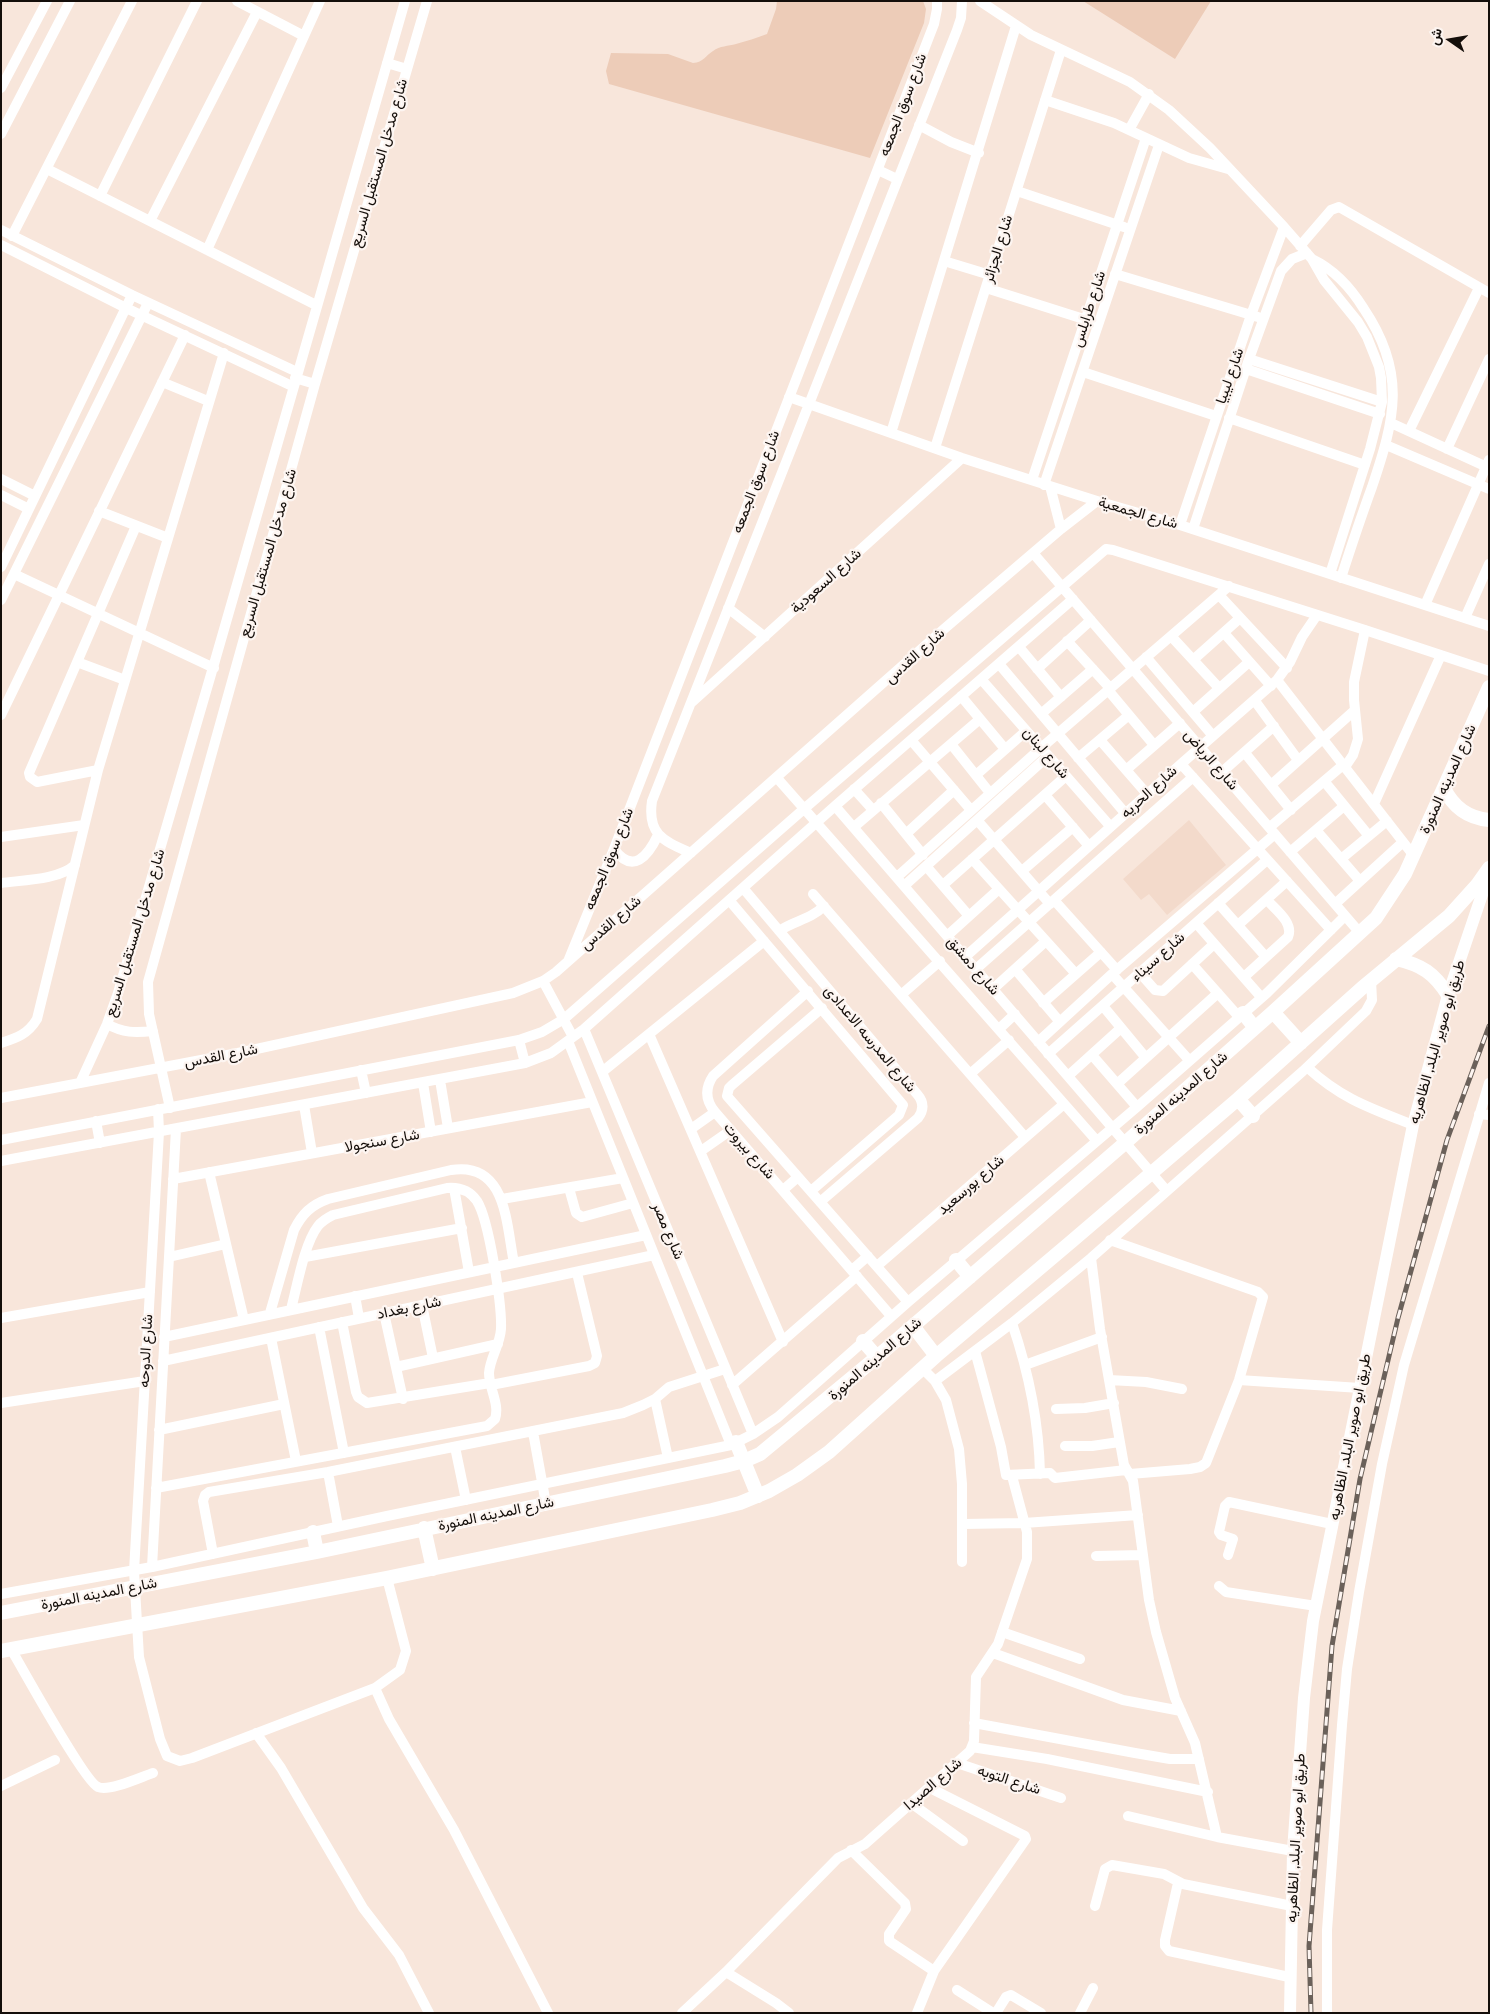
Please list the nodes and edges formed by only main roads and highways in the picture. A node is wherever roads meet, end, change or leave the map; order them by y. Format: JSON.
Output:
{"nodes":[{"id":1,"x":1489,"y":687,"type":"edge"},
{"id":2,"x":1444,"y":788,"type":"junction"},
{"id":3,"x":1489,"y":820,"type":"edge"},
{"id":4,"x":1489,"y":868,"type":"edge"},
{"id":5,"x":1396,"y":959,"type":"junction"},
{"id":6,"x":1448,"y":995,"type":"road end"},
{"id":7,"x":1273,"y":1012,"type":"junction"},
{"id":8,"x":1241,"y":1015,"type":"road end"},
{"id":9,"x":1255,"y":1028,"type":"junction"},
{"id":10,"x":1301,"y":1043,"type":"junction"},
{"id":11,"x":1238,"y":1099,"type":"junction"},
{"id":12,"x":1253,"y":1116,"type":"road end"},
{"id":13,"x":956,"y":1260,"type":"road end"},
{"id":14,"x":970,"y":1277,"type":"junction"},
{"id":15,"x":912,"y":1326,"type":"junction"},
{"id":16,"x":864,"y":1340,"type":"road end"},
{"id":17,"x":936,"y":1356,"type":"junction"},
{"id":18,"x":877,"y":1357,"type":"junction"},
{"id":19,"x":734,"y":1444,"type":"road end"},
{"id":20,"x":744,"y":1461,"type":"junction"},
{"id":21,"x":758,"y":1496,"type":"junction"},
{"id":22,"x":424,"y":1528,"type":"junction"},
{"id":23,"x":313,"y":1532,"type":"road end"},
{"id":24,"x":317,"y":1552,"type":"junction"},
{"id":25,"x":433,"y":1569,"type":"junction"},
{"id":26,"x":1,"y":1613,"type":"edge"},
{"id":27,"x":6,"y":1650,"type":"edge"}],
"edges":[{"from":1,"to":2,"type":"main road","name":"شارع المدينه المنورة"},
{"from":2,"to":3,"type":"main road"},
{"from":2,"to":7,"type":"main road","name":"شارع المدينه المنورة"},
{"from":4,"to":5,"type":"main road"},
{"from":5,"to":6,"type":"main road"},
{"from":5,"to":10,"type":"main road"},
{"from":7,"to":9,"type":"main road","name":"شارع المدينه المنورة"},
{"from":7,"to":10,"type":"main road"},
{"from":8,"to":9,"type":"main road"},
{"from":9,"to":14,"type":"main road","name":"شارع المدينه المنورة"},
{"from":10,"to":11,"type":"main road"},
{"from":11,"to":12,"type":"main road"},
{"from":11,"to":17,"type":"main road"},
{"from":13,"to":14,"type":"main road"},
{"from":14,"to":15,"type":"main road","name":"شارع المدينه المنورة"},
{"from":15,"to":17,"type":"main road"},
{"from":15,"to":18,"type":"main road","name":"شارع المدينه المنورة"},
{"from":16,"to":18,"type":"main road"},
{"from":17,"to":21,"type":"main road"},
{"from":18,"to":20,"type":"main road","name":"شارع المدينه المنورة"},
{"from":19,"to":20,"type":"main road"},
{"from":20,"to":21,"type":"main road"},
{"from":20,"to":22,"type":"main road","name":"شارع المدينه المنورة"},
{"from":21,"to":25,"type":"main road"},
{"from":22,"to":24,"type":"main road","name":"شارع المدينه المنورة"},
{"from":22,"to":25,"type":"main road"},
{"from":23,"to":24,"type":"main road"},
{"from":24,"to":26,"type":"main road","name":"شارع المدينه المنورة"},
{"from":25,"to":27,"type":"main road"}]}
